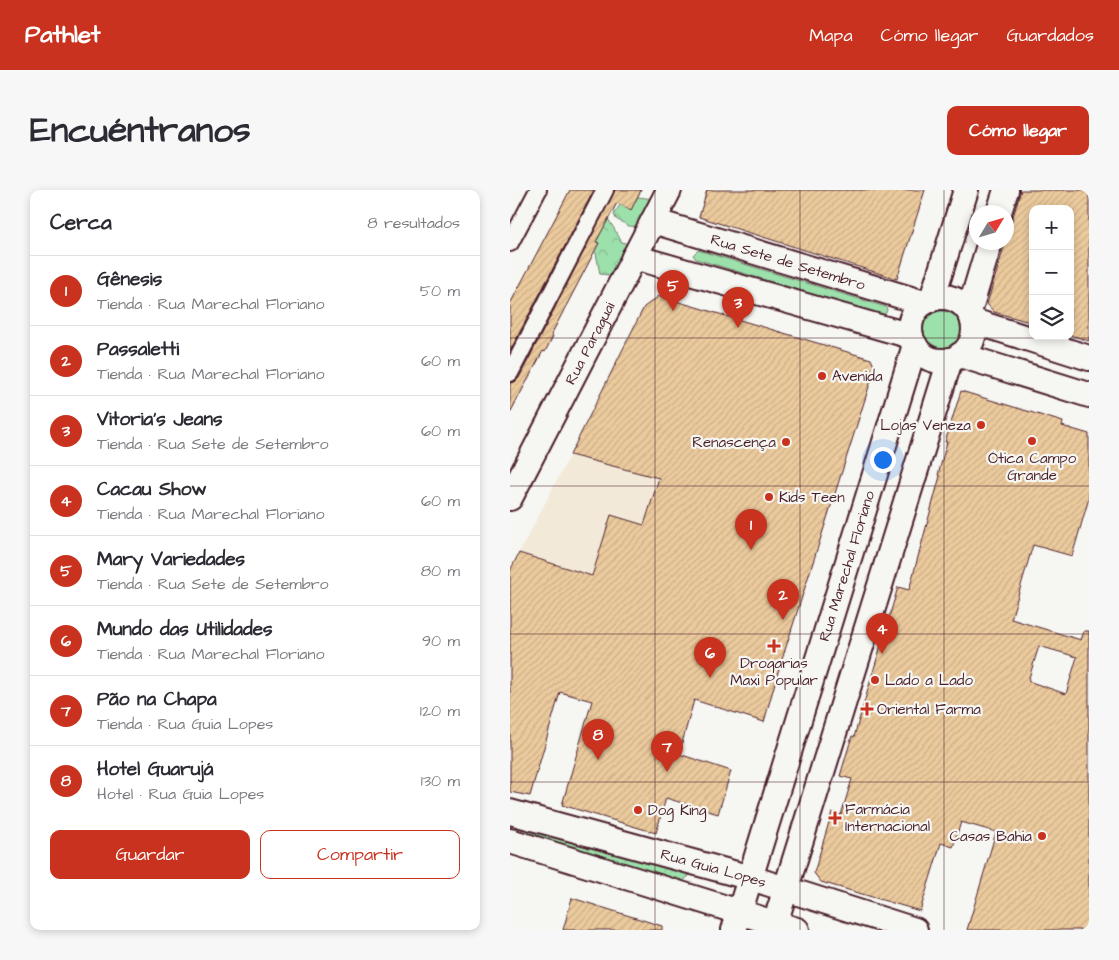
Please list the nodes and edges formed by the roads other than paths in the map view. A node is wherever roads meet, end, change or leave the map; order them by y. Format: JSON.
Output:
{"nodes":[{"id":1,"x":538,"y":190,"type":"edge"},
{"id":2,"x":605,"y":190,"type":"edge"},
{"id":3,"x":669,"y":190,"type":"edge"},
{"id":4,"x":966,"y":190,"type":"edge"},
{"id":5,"x":1006,"y":190,"type":"edge"},
{"id":6,"x":1001,"y":205,"type":"edge"},
{"id":7,"x":653,"y":221,"type":"junction"},
{"id":8,"x":510,"y":243,"type":"edge"},
{"id":9,"x":988,"y":250,"type":"edge"},
{"id":10,"x":634,"y":257,"type":"junction"},
{"id":11,"x":928,"y":301,"type":"junction"},
{"id":12,"x":971,"y":316,"type":"junction"},
{"id":13,"x":913,"y":341,"type":"junction"},
{"id":14,"x":955,"y":358,"type":"junction"},
{"id":15,"x":1089,"y":358,"type":"edge"},
{"id":16,"x":510,"y":373,"type":"edge"},
{"id":17,"x":1089,"y":395,"type":"edge"},
{"id":18,"x":510,"y":498,"type":"edge"},
{"id":19,"x":510,"y":812,"type":"edge"},
{"id":20,"x":510,"y":841,"type":"edge"},
{"id":21,"x":751,"y":878,"type":"junction"},
{"id":22,"x":786,"y":890,"type":"junction"},
{"id":23,"x":737,"y":921,"type":"edge"},
{"id":24,"x":781,"y":928,"type":"edge"},
{"id":25,"x":915,"y":930,"type":"edge"}],
"edges":[{"from":1,"to":8,"type":"street"},
{"from":2,"to":16,"type":"street"},
{"from":3,"to":7,"type":"main road","name":"Rua Paraguai"},
{"from":4,"to":11,"type":"main road"},
{"from":5,"to":6,"type":"main road"},
{"from":7,"to":10,"type":"main road","name":"Rua Paraguai"},
{"from":7,"to":11,"type":"main road","name":"Rua Sete de Setembro"},
{"from":9,"to":12,"type":"main road"},
{"from":10,"to":13,"type":"main road"},
{"from":10,"to":18,"type":"main road","name":"Rua Paraguai"},
{"from":11,"to":12,"type":"main road"},
{"from":11,"to":13,"type":"main road"},
{"from":12,"to":14,"type":"main road"},
{"from":12,"to":15,"type":"main road"},
{"from":13,"to":14,"type":"main road"},
{"from":13,"to":21,"type":"main road","name":"Rua Marechal Floriano"},
{"from":14,"to":17,"type":"main road"},
{"from":14,"to":22,"type":"main road"},
{"from":19,"to":21,"type":"main road","name":"Rua Guia Lopes"},
{"from":20,"to":23,"type":"main road"},
{"from":21,"to":22,"type":"main road","name":"Rua Guia Lopes"},
{"from":21,"to":23,"type":"main road","name":"Rua Marechal Floriano"},
{"from":22,"to":24,"type":"main road"},
{"from":22,"to":25,"type":"main road","name":"Rua Guia Lopes"},
{"from":23,"to":24,"type":"main road"}]}
